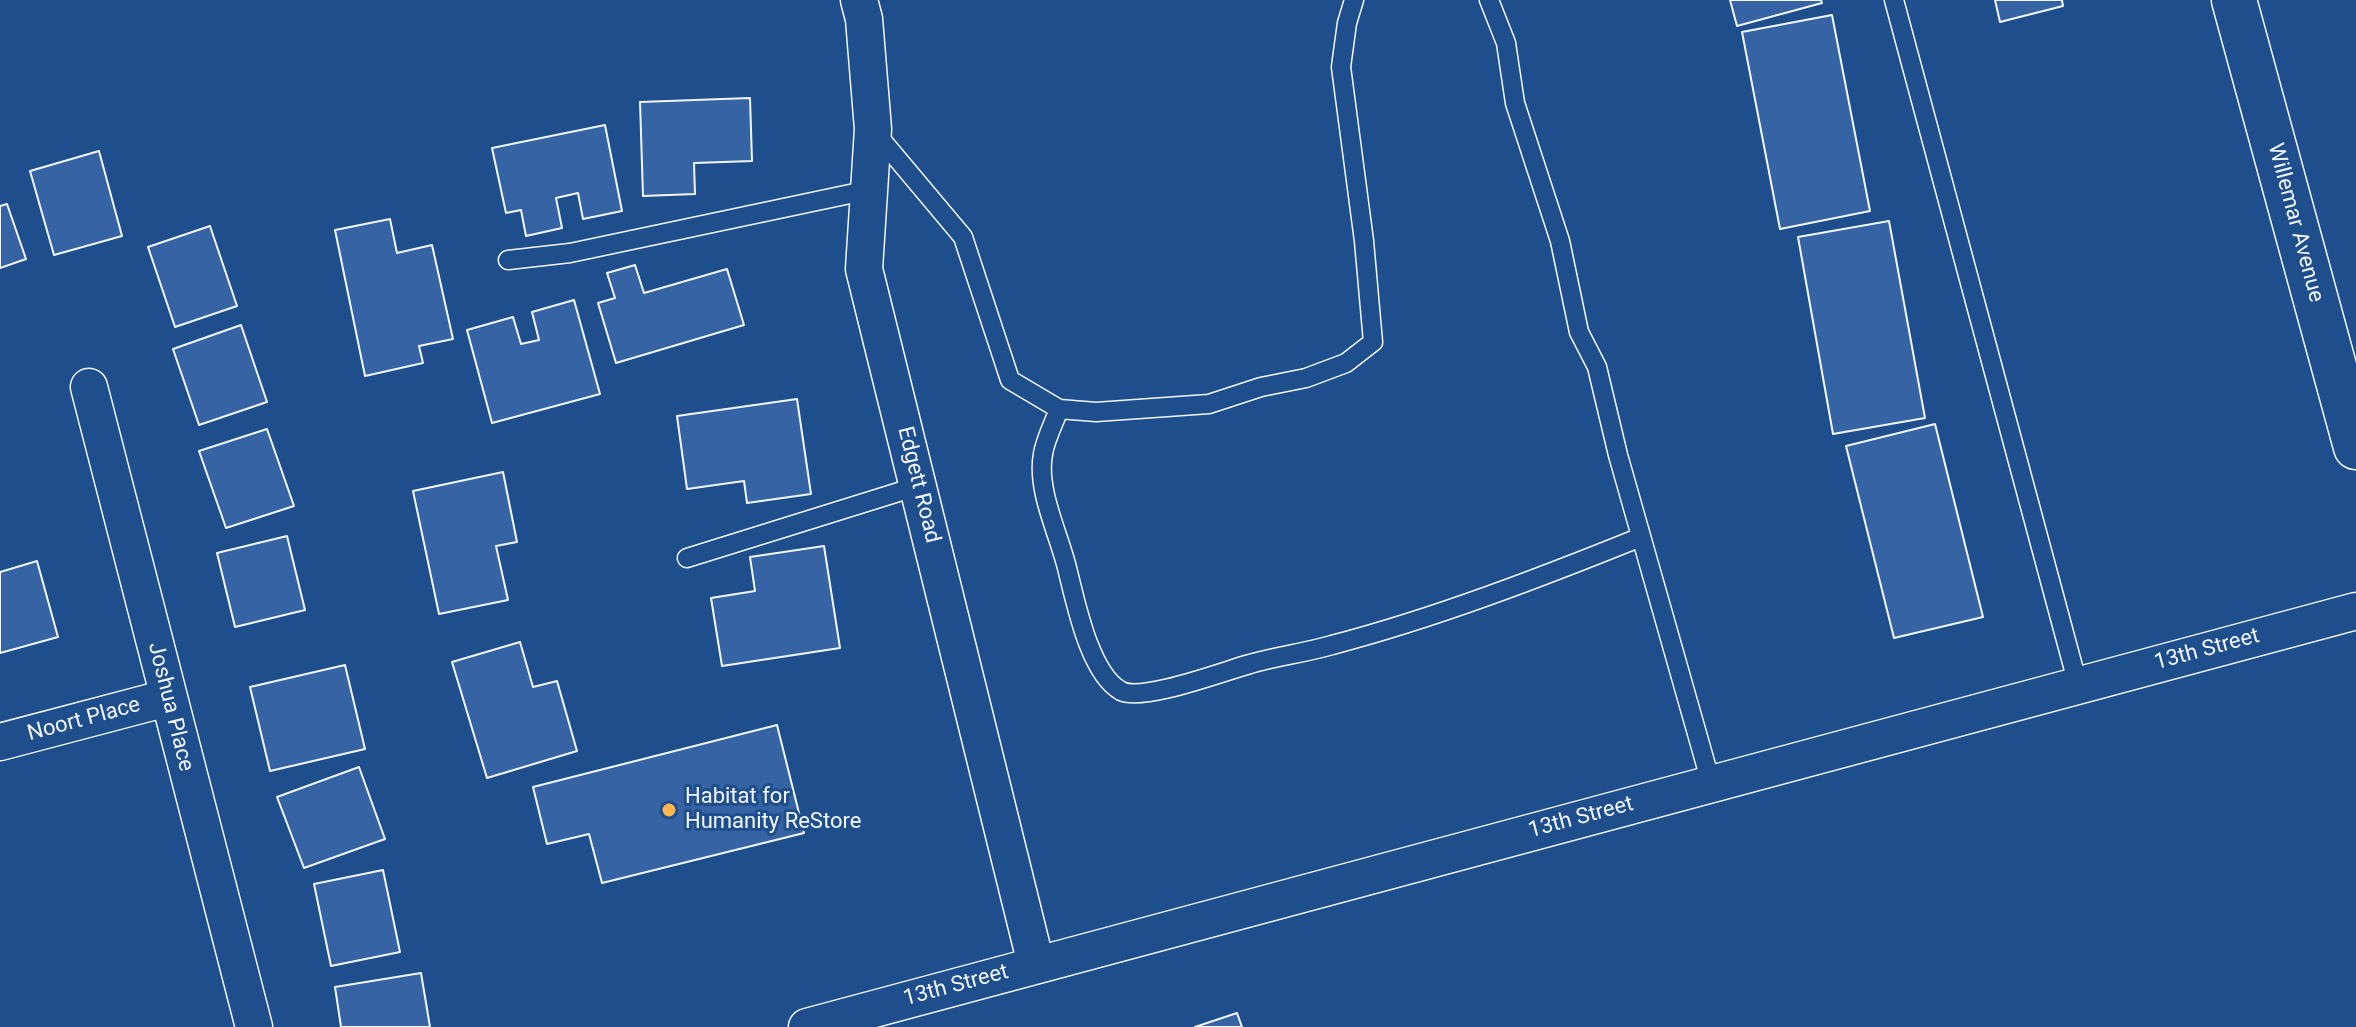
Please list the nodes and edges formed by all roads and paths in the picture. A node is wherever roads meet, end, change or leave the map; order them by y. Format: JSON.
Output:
{"nodes":[{"id":1,"x":859,"y":0,"type":"edge"},
{"id":2,"x":1354,"y":0,"type":"edge"},
{"id":3,"x":1489,"y":0,"type":"edge"},
{"id":4,"x":1894,"y":0,"type":"edge"},
{"id":5,"x":2234,"y":0,"type":"edge"},
{"id":6,"x":873,"y":129,"type":"junction"},
{"id":7,"x":869,"y":190,"type":"junction"},
{"id":8,"x":508,"y":260,"type":"dead end"},
{"id":9,"x":89,"y":387,"type":"dead end"},
{"id":10,"x":1059,"y":409,"type":"junction"},
{"id":11,"x":2356,"y":447,"type":"edge"},
{"id":12,"x":918,"y":486,"type":"junction"},
{"id":13,"x":1641,"y":537,"type":"junction"},
{"id":14,"x":687,"y":558,"type":"dead end"},
{"id":15,"x":2356,"y":611,"type":"edge"},
{"id":16,"x":2078,"y":685,"type":"junction"},
{"id":17,"x":167,"y":698,"type":"junction"},
{"id":18,"x":0,"y":742,"type":"edge"},
{"id":19,"x":1711,"y":783,"type":"junction"},
{"id":20,"x":1036,"y":964,"type":"junction"},
{"id":21,"x":254,"y":1027,"type":"edge"},
{"id":22,"x":807,"y":1027,"type":"edge"}],
"edges":[{"from":1,"to":6,"type":"street","name":"Edgett Road"},
{"from":2,"to":10,"type":"lane"},
{"from":3,"to":13,"type":"lane"},
{"from":4,"to":16,"type":"lane"},
{"from":5,"to":11,"type":"street","name":"Willemar Avenue"},
{"from":6,"to":7,"type":"street","name":"Edgett Road"},
{"from":6,"to":10,"type":"lane"},
{"from":7,"to":8,"type":"lane"},
{"from":7,"to":12,"type":"street","name":"Edgett Road"},
{"from":9,"to":17,"type":"street","name":"Joshua Place"},
{"from":10,"to":13,"type":"lane"},
{"from":12,"to":14,"type":"lane"},
{"from":12,"to":20,"type":"street","name":"Edgett Road"},
{"from":13,"to":19,"type":"lane"},
{"from":15,"to":16,"type":"street","name":"13th Street"},
{"from":16,"to":19,"type":"street","name":"13th Street"},
{"from":17,"to":18,"type":"street","name":"Noort Place"},
{"from":17,"to":21,"type":"street","name":"Joshua Place"},
{"from":19,"to":20,"type":"street","name":"13th Street"},
{"from":20,"to":22,"type":"street","name":"13th Street"}]}
